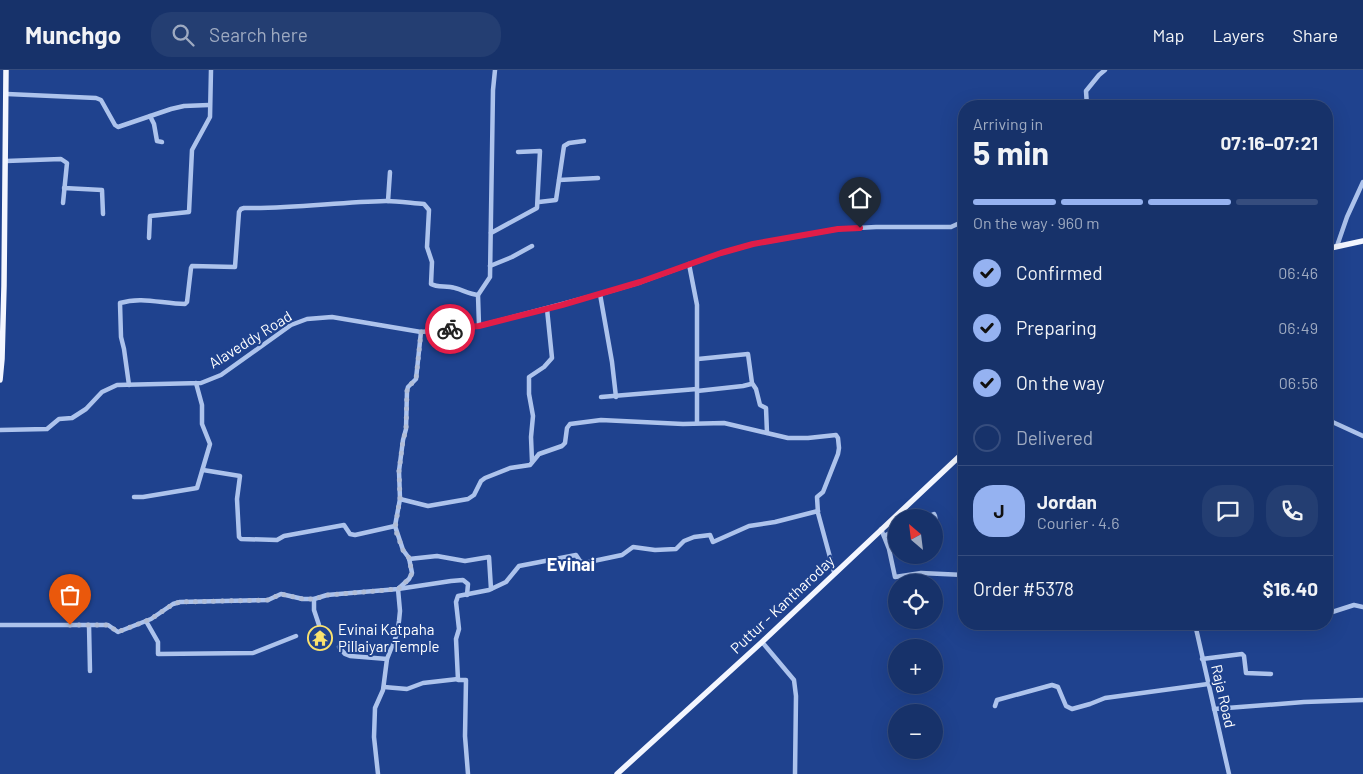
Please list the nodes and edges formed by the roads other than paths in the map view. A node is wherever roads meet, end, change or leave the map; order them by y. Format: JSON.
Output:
{"nodes":[{"id":1,"x":6,"y":70,"type":"edge"},
{"id":2,"x":211,"y":70,"type":"edge"},
{"id":3,"x":495,"y":70,"type":"edge"},
{"id":4,"x":1105,"y":70,"type":"edge"},
{"id":5,"x":7,"y":94,"type":"junction"},
{"id":6,"x":1087,"y":100,"type":"edge"},
{"id":7,"x":209,"y":105,"type":"junction"},
{"id":8,"x":150,"y":116,"type":"junction"},
{"id":9,"x":584,"y":141,"type":"dead end"},
{"id":10,"x":162,"y":142,"type":"dead end"},
{"id":11,"x":518,"y":152,"type":"dead end"},
{"id":12,"x":6,"y":161,"type":"junction"},
{"id":13,"x":390,"y":172,"type":"dead end"},
{"id":14,"x":598,"y":178,"type":"dead end"},
{"id":15,"x":559,"y":180,"type":"junction"},
{"id":16,"x":1363,"y":182,"type":"edge"},
{"id":17,"x":64,"y":188,"type":"junction"},
{"id":18,"x":388,"y":201,"type":"junction"},
{"id":19,"x":538,"y":202,"type":"junction"},
{"id":20,"x":63,"y":204,"type":"dead end"},
{"id":21,"x":103,"y":214,"type":"dead end"},
{"id":22,"x":958,"y":224,"type":"edge"},
{"id":23,"x":491,"y":233,"type":"junction"},
{"id":24,"x":150,"y":238,"type":"dead end"},
{"id":25,"x":1363,"y":241,"type":"edge"},
{"id":26,"x":532,"y":246,"type":"dead end"},
{"id":27,"x":1337,"y":246,"type":"junction"},
{"id":28,"x":1333,"y":247,"type":"edge"},
{"id":29,"x":689,"y":264,"type":"junction"},
{"id":30,"x":490,"y":266,"type":"junction"},
{"id":31,"x":2,"y":286,"type":"edge"},
{"id":32,"x":600,"y":294,"type":"junction"},
{"id":33,"x":478,"y":295,"type":"junction"},
{"id":34,"x":547,"y":309,"type":"junction"},
{"id":35,"x":479,"y":326,"type":"junction"},
{"id":36,"x":421,"y":332,"type":"junction"},
{"id":37,"x":698,"y":359,"type":"junction"},
{"id":38,"x":0,"y":380,"type":"edge"},
{"id":39,"x":196,"y":384,"type":"junction"},
{"id":40,"x":751,"y":384,"type":"dead end"},
{"id":41,"x":129,"y":385,"type":"junction"},
{"id":42,"x":697,"y":390,"type":"junction"},
{"id":43,"x":616,"y":397,"type":"junction"},
{"id":44,"x":601,"y":398,"type":"dead end"},
{"id":45,"x":698,"y":423,"type":"junction"},
{"id":46,"x":1333,"y":423,"type":"edge"},
{"id":47,"x":0,"y":430,"type":"edge"},
{"id":48,"x":767,"y":433,"type":"junction"},
{"id":49,"x":1363,"y":436,"type":"edge"},
{"id":50,"x":958,"y":457,"type":"edge"},
{"id":51,"x":532,"y":463,"type":"junction"},
{"id":52,"x":202,"y":470,"type":"junction"},
{"id":53,"x":134,"y":497,"type":"dead end"},
{"id":54,"x":400,"y":498,"type":"junction"},
{"id":55,"x":818,"y":511,"type":"junction"},
{"id":56,"x":395,"y":526,"type":"junction"},
{"id":57,"x":881,"y":528,"type":"junction"},
{"id":58,"x":888,"y":534,"type":"edge"},
{"id":59,"x":884,"y":536,"type":"junction"},
{"id":60,"x":410,"y":559,"type":"junction"},
{"id":61,"x":834,"y":572,"type":"junction"},
{"id":62,"x":958,"y":575,"type":"edge"},
{"id":63,"x":398,"y":589,"type":"junction"},
{"id":64,"x":491,"y":589,"type":"junction"},
{"id":65,"x":467,"y":594,"type":"junction"},
{"id":66,"x":314,"y":599,"type":"junction"},
{"id":67,"x":1363,"y":607,"type":"edge"},
{"id":68,"x":1333,"y":612,"type":"edge"},
{"id":69,"x":146,"y":621,"type":"junction"},
{"id":70,"x":0,"y":625,"type":"edge"},
{"id":71,"x":89,"y":625,"type":"junction"},
{"id":72,"x":319,"y":625,"type":"dead end"},
{"id":73,"x":1196,"y":630,"type":"edge"},
{"id":74,"x":296,"y":636,"type":"dead end"},
{"id":75,"x":762,"y":642,"type":"junction"},
{"id":76,"x":339,"y":647,"type":"dead end"},
{"id":77,"x":387,"y":659,"type":"junction"},
{"id":78,"x":1202,"y":659,"type":"junction"},
{"id":79,"x":90,"y":671,"type":"dead end"},
{"id":80,"x":1271,"y":674,"type":"dead end"},
{"id":81,"x":458,"y":679,"type":"junction"},
{"id":82,"x":1208,"y":684,"type":"junction"},
{"id":83,"x":384,"y":686,"type":"junction"},
{"id":84,"x":1363,"y":700,"type":"edge"},
{"id":85,"x":995,"y":706,"type":"dead end"},
{"id":86,"x":1214,"y":709,"type":"junction"},
{"id":87,"x":378,"y":774,"type":"edge"},
{"id":88,"x":468,"y":774,"type":"edge"},
{"id":89,"x":617,"y":774,"type":"edge"},
{"id":90,"x":795,"y":774,"type":"edge"},
{"id":91,"x":1228,"y":774,"type":"edge"}],
"edges":[{"from":1,"to":5,"type":"main road"},
{"from":2,"to":7,"type":"street"},
{"from":3,"to":23,"type":"street"},
{"from":4,"to":6,"type":"street"},
{"from":5,"to":8,"type":"street"},
{"from":5,"to":12,"type":"main road"},
{"from":7,"to":8,"type":"street"},
{"from":7,"to":24,"type":"street"},
{"from":8,"to":10,"type":"street"},
{"from":9,"to":15,"type":"street"},
{"from":11,"to":19,"type":"street"},
{"from":12,"to":17,"type":"street"},
{"from":12,"to":31,"type":"main road"},
{"from":13,"to":18,"type":"street"},
{"from":14,"to":15,"type":"street"},
{"from":15,"to":19,"type":"street"},
{"from":16,"to":27,"type":"street"},
{"from":17,"to":20,"type":"street"},
{"from":17,"to":21,"type":"street"},
{"from":18,"to":33,"type":"street"},
{"from":18,"to":41,"type":"street"},
{"from":19,"to":23,"type":"street"},
{"from":22,"to":29,"type":"street","name":"Alaveddy Road"},
{"from":23,"to":30,"type":"street"},
{"from":25,"to":27,"type":"main road"},
{"from":26,"to":30,"type":"street"},
{"from":27,"to":28,"type":"main road"},
{"from":29,"to":32,"type":"street","name":"Alaveddy Road"},
{"from":29,"to":37,"type":"street"},
{"from":30,"to":33,"type":"street"},
{"from":31,"to":38,"type":"main road"},
{"from":32,"to":34,"type":"street","name":"Alaveddy Road"},
{"from":32,"to":43,"type":"street"},
{"from":33,"to":35,"type":"street"},
{"from":34,"to":35,"type":"street","name":"Alaveddy Road"},
{"from":34,"to":51,"type":"street"},
{"from":35,"to":36,"type":"street","name":"Alaveddy Road"},
{"from":36,"to":39,"type":"street","name":"Alaveddy Road"},
{"from":36,"to":54,"type":"street"},
{"from":37,"to":42,"type":"street"},
{"from":37,"to":48,"type":"street"},
{"from":39,"to":41,"type":"street","name":"Alaveddy Road"},
{"from":39,"to":52,"type":"street"},
{"from":40,"to":42,"type":"street"},
{"from":41,"to":47,"type":"street","name":"Alaveddy Road"},
{"from":42,"to":43,"type":"street"},
{"from":42,"to":45,"type":"street"},
{"from":43,"to":44,"type":"street"},
{"from":45,"to":48,"type":"street"},
{"from":45,"to":51,"type":"street"},
{"from":46,"to":49,"type":"street"},
{"from":48,"to":55,"type":"street"},
{"from":50,"to":57,"type":"main road","name":"Puttur - Kantharoday"},
{"from":51,"to":54,"type":"street"},
{"from":52,"to":53,"type":"street"},
{"from":52,"to":56,"type":"street"},
{"from":54,"to":56,"type":"street"},
{"from":55,"to":61,"type":"street"},
{"from":55,"to":64,"type":"street"},
{"from":56,"to":60,"type":"street"},
{"from":57,"to":59,"type":"street"},
{"from":57,"to":61,"type":"main road","name":"Puttur - Kantharoday"},
{"from":58,"to":59,"type":"street"},
{"from":59,"to":62,"type":"street"},
{"from":60,"to":63,"type":"street"},
{"from":60,"to":64,"type":"street"},
{"from":61,"to":75,"type":"main road","name":"Puttur - Kantharoday"},
{"from":63,"to":65,"type":"street"},
{"from":63,"to":66,"type":"street"},
{"from":63,"to":77,"type":"street"},
{"from":64,"to":65,"type":"street"},
{"from":65,"to":81,"type":"street"},
{"from":66,"to":69,"type":"street"},
{"from":66,"to":72,"type":"street"},
{"from":67,"to":68,"type":"street"},
{"from":69,"to":71,"type":"street"},
{"from":69,"to":74,"type":"street"},
{"from":70,"to":71,"type":"street"},
{"from":71,"to":79,"type":"street"},
{"from":73,"to":78,"type":"street","name":"Raja Road"},
{"from":75,"to":89,"type":"main road","name":"Puttur - Kantharoday"},
{"from":75,"to":90,"type":"street"},
{"from":76,"to":77,"type":"street"},
{"from":77,"to":83,"type":"street"},
{"from":78,"to":80,"type":"street"},
{"from":78,"to":82,"type":"street","name":"Raja Road"},
{"from":81,"to":83,"type":"street"},
{"from":81,"to":88,"type":"street"},
{"from":82,"to":85,"type":"street"},
{"from":82,"to":86,"type":"street","name":"Raja Road"},
{"from":83,"to":87,"type":"street"},
{"from":84,"to":86,"type":"street"},
{"from":86,"to":91,"type":"street","name":"Raja Road"}]}
